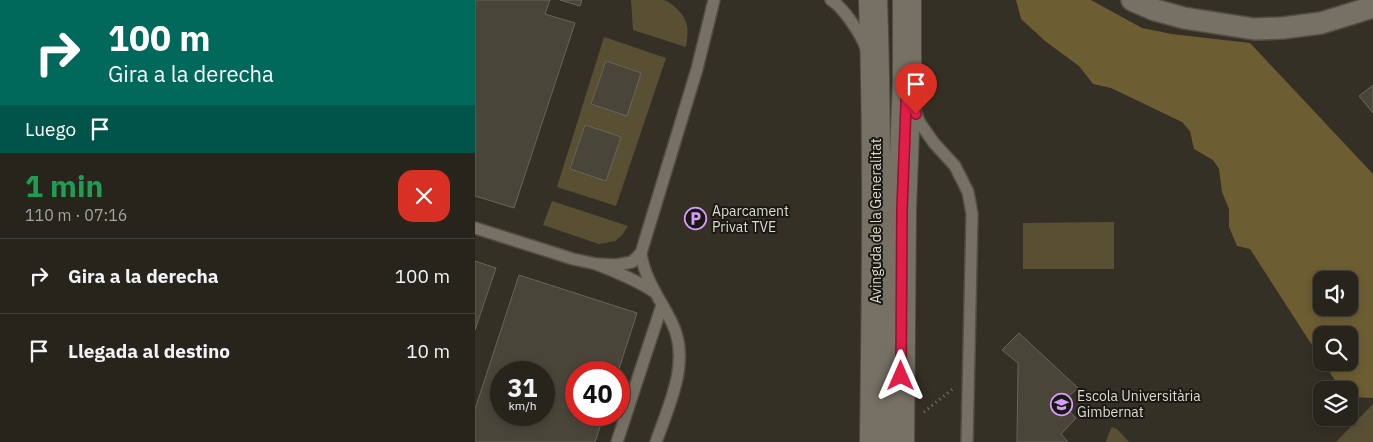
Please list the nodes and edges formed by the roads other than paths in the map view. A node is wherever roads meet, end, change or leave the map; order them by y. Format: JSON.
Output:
{"nodes":[{"id":1,"x":714,"y":0,"type":"edge"},
{"id":2,"x":831,"y":0,"type":"edge"},
{"id":3,"x":873,"y":0,"type":"edge"},
{"id":4,"x":907,"y":0,"type":"edge"},
{"id":5,"x":1133,"y":0,"type":"edge"},
{"id":6,"x":1373,"y":7,"type":"edge"},
{"id":7,"x":875,"y":76,"type":"junction"},
{"id":8,"x":907,"y":80,"type":"junction"},
{"id":9,"x":475,"y":228,"type":"edge"},
{"id":10,"x":641,"y":253,"type":"junction"},
{"id":11,"x":595,"y":264,"type":"junction"},
{"id":12,"x":655,"y":292,"type":"junction"},
{"id":13,"x":662,"y":305,"type":"junction"},
{"id":14,"x":900,"y":437,"type":"edge"},
{"id":15,"x":617,"y":442,"type":"edge"},
{"id":16,"x":656,"y":442,"type":"edge"},
{"id":17,"x":874,"y":442,"type":"edge"},
{"id":18,"x":967,"y":442,"type":"edge"}],
"edges":[{"from":1,"to":10,"type":"lane"},
{"from":2,"to":7,"type":"lane"},
{"from":3,"to":7,"type":"street","name":"Avinguda de la Generalitat"},
{"from":4,"to":8,"type":"street","name":"Avinguda de la Generalitat"},
{"from":5,"to":6,"type":"street"},
{"from":7,"to":17,"type":"street","name":"Avinguda de la Generalitat"},
{"from":8,"to":14,"type":"street","name":"Avinguda de la Generalitat"},
{"from":8,"to":18,"type":"lane"},
{"from":9,"to":11,"type":"lane"},
{"from":10,"to":11,"type":"lane"},
{"from":10,"to":12,"type":"lane"},
{"from":11,"to":12,"type":"lane"},
{"from":12,"to":13,"type":"lane"},
{"from":13,"to":15,"type":"lane"},
{"from":13,"to":16,"type":"lane"}]}
